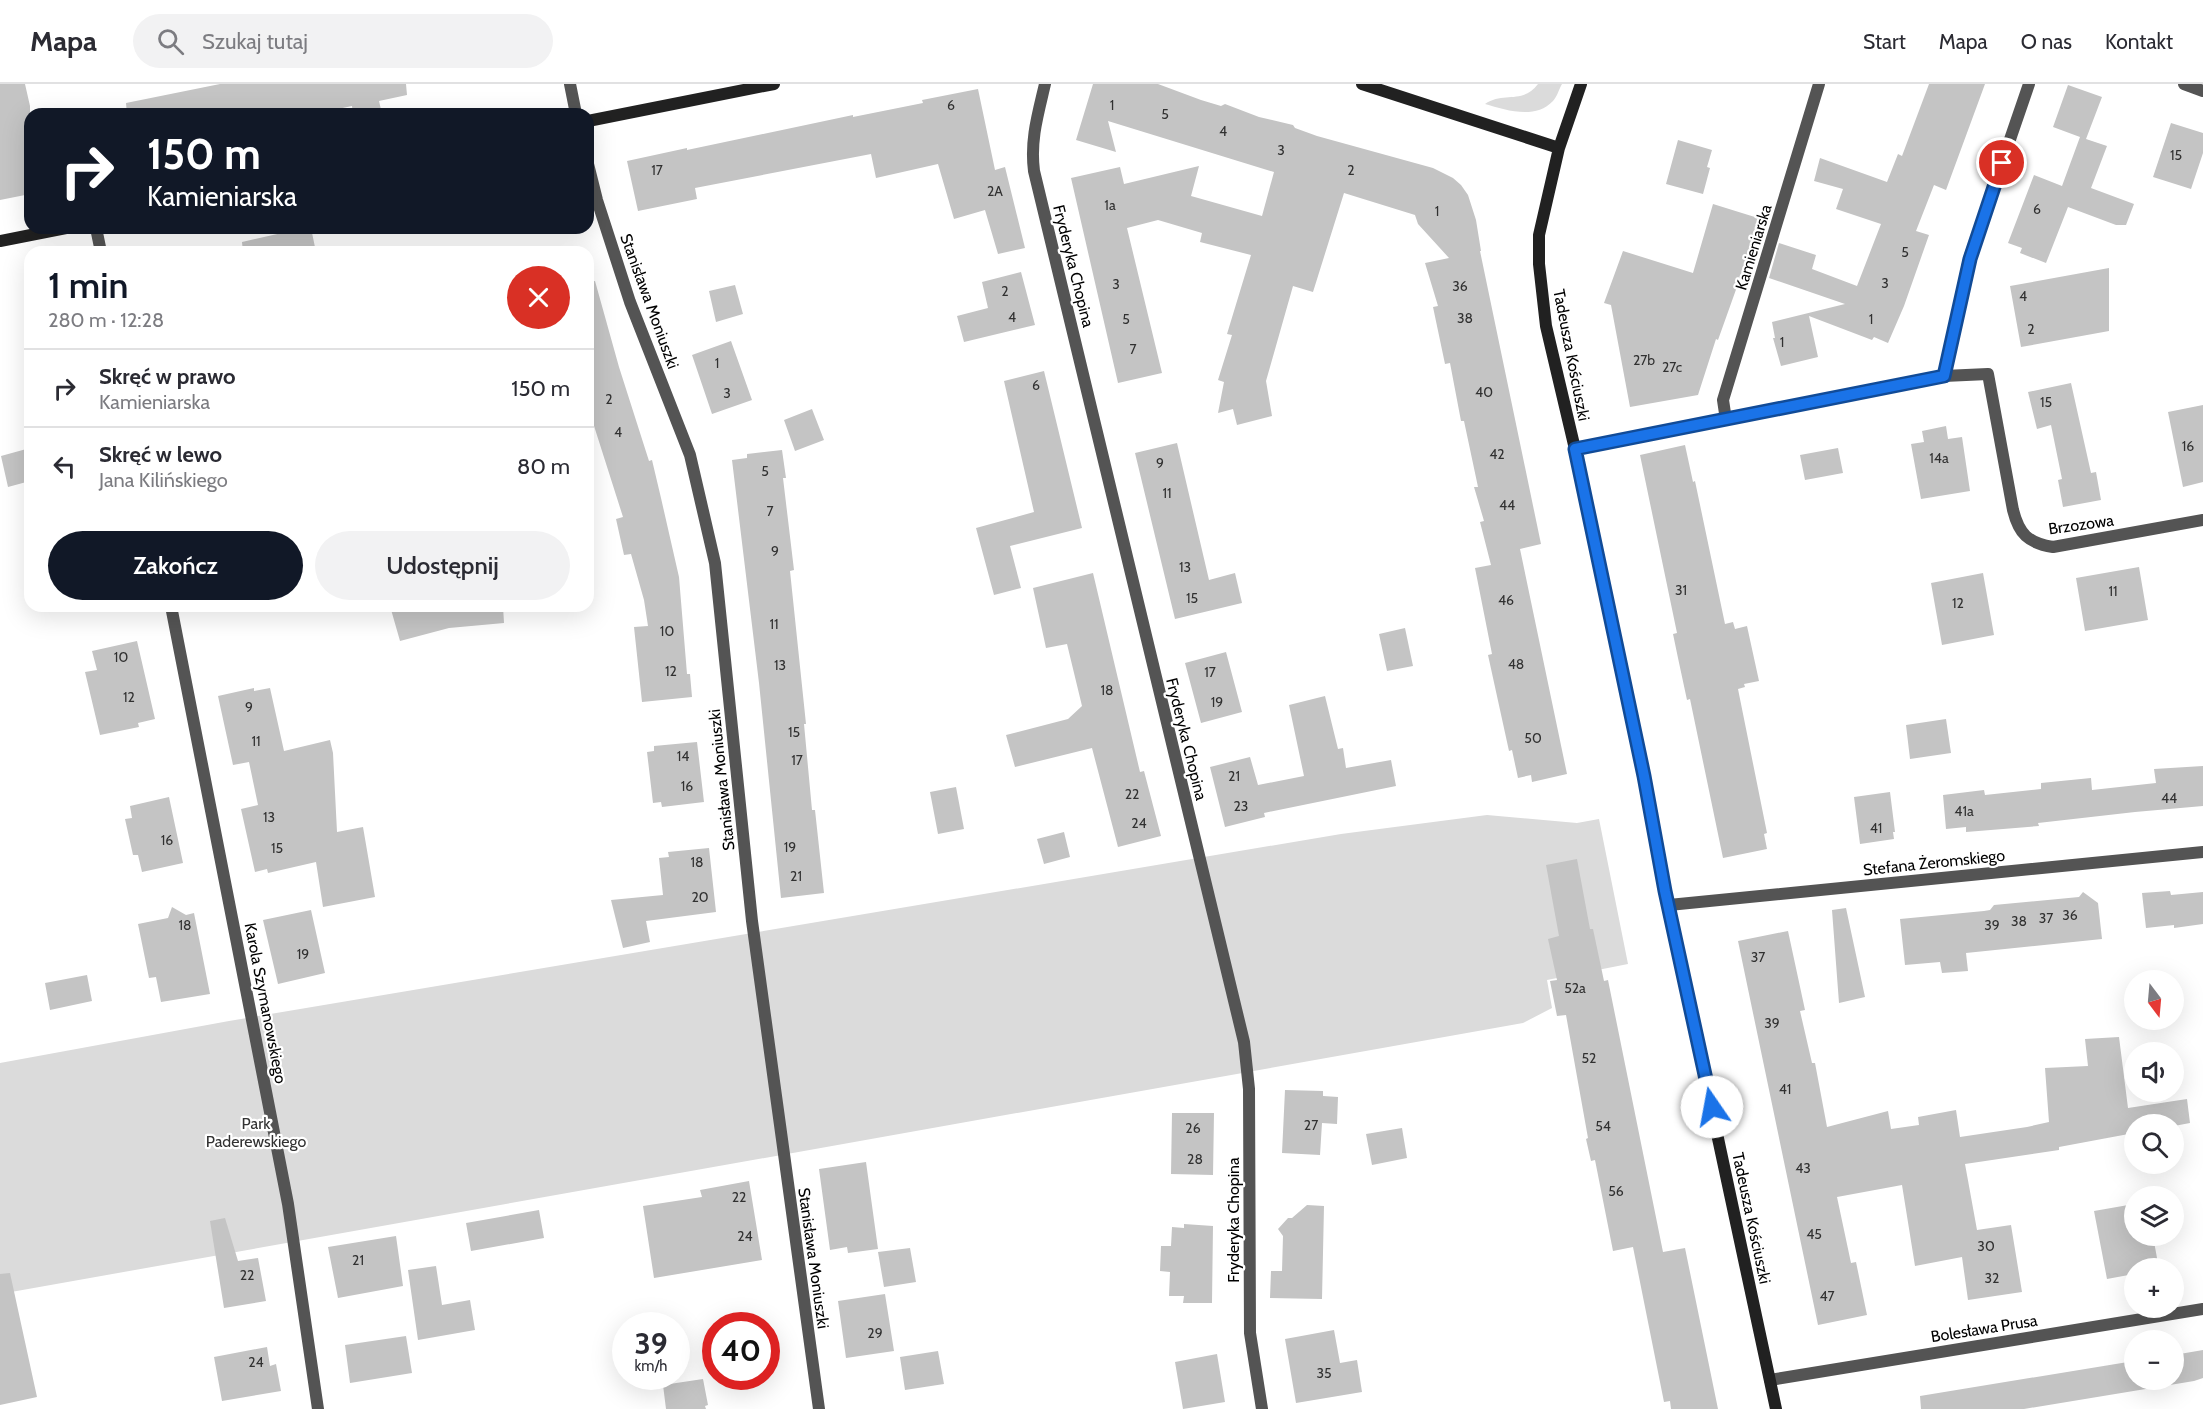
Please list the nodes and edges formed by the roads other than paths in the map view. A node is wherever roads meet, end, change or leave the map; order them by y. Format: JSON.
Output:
{"nodes":[{"id":1,"x":570,"y":84,"type":"edge"},
{"id":2,"x":774,"y":84,"type":"edge"},
{"id":3,"x":1045,"y":84,"type":"edge"},
{"id":4,"x":1362,"y":84,"type":"edge"},
{"id":5,"x":1581,"y":84,"type":"edge"},
{"id":6,"x":1820,"y":84,"type":"edge"},
{"id":7,"x":2029,"y":84,"type":"edge"},
{"id":8,"x":2184,"y":84,"type":"edge"},
{"id":9,"x":2203,"y":91,"type":"edge"},
{"id":10,"x":575,"y":108,"type":"edge"},
{"id":11,"x":594,"y":120,"type":"edge"},
{"id":12,"x":1559,"y":148,"type":"junction"},
{"id":13,"x":594,"y":188,"type":"edge"},
{"id":14,"x":36,"y":234,"type":"edge"},
{"id":15,"x":0,"y":241,"type":"edge"},
{"id":16,"x":1944,"y":376,"type":"junction"},
{"id":17,"x":1726,"y":420,"type":"junction"},
{"id":18,"x":1575,"y":449,"type":"junction"},
{"id":19,"x":2203,"y":520,"type":"edge"},
{"id":20,"x":172,"y":612,"type":"edge"},
{"id":21,"x":2203,"y":852,"type":"edge"},
{"id":22,"x":1669,"y":905,"type":"junction"},
{"id":23,"x":2203,"y":1309,"type":"edge"},
{"id":24,"x":1770,"y":1380,"type":"junction"},
{"id":25,"x":318,"y":1409,"type":"edge"},
{"id":26,"x":819,"y":1409,"type":"edge"},
{"id":27,"x":1262,"y":1409,"type":"edge"},
{"id":28,"x":1776,"y":1409,"type":"edge"}],
"edges":[{"from":1,"to":10,"type":"street"},
{"from":2,"to":11,"type":"street"},
{"from":3,"to":27,"type":"street","name":"Fryderyka Chopina"},
{"from":4,"to":12,"type":"street"},
{"from":5,"to":12,"type":"street","name":"Tadeusza Kościuszki"},
{"from":6,"to":17,"type":"street","name":"Kamieniarska"},
{"from":7,"to":16,"type":"street"},
{"from":8,"to":9,"type":"street"},
{"from":12,"to":18,"type":"street","name":"Tadeusza Kościuszki"},
{"from":13,"to":26,"type":"street","name":"Stanisława Moniuszki"},
{"from":14,"to":15,"type":"street"},
{"from":16,"to":17,"type":"street"},
{"from":16,"to":19,"type":"street","name":"Brzozowa"},
{"from":17,"to":18,"type":"street"},
{"from":18,"to":22,"type":"street","name":"Tadeusza Kościuszki"},
{"from":20,"to":25,"type":"street","name":"Karola Szymanowskiego"},
{"from":21,"to":22,"type":"street","name":"Stefana Żeromskiego"},
{"from":22,"to":24,"type":"street","name":"Tadeusza Kościuszki"},
{"from":23,"to":24,"type":"street","name":"Bolesława Prusa"},
{"from":24,"to":28,"type":"street","name":"Tadeusza Kościuszki"}]}
